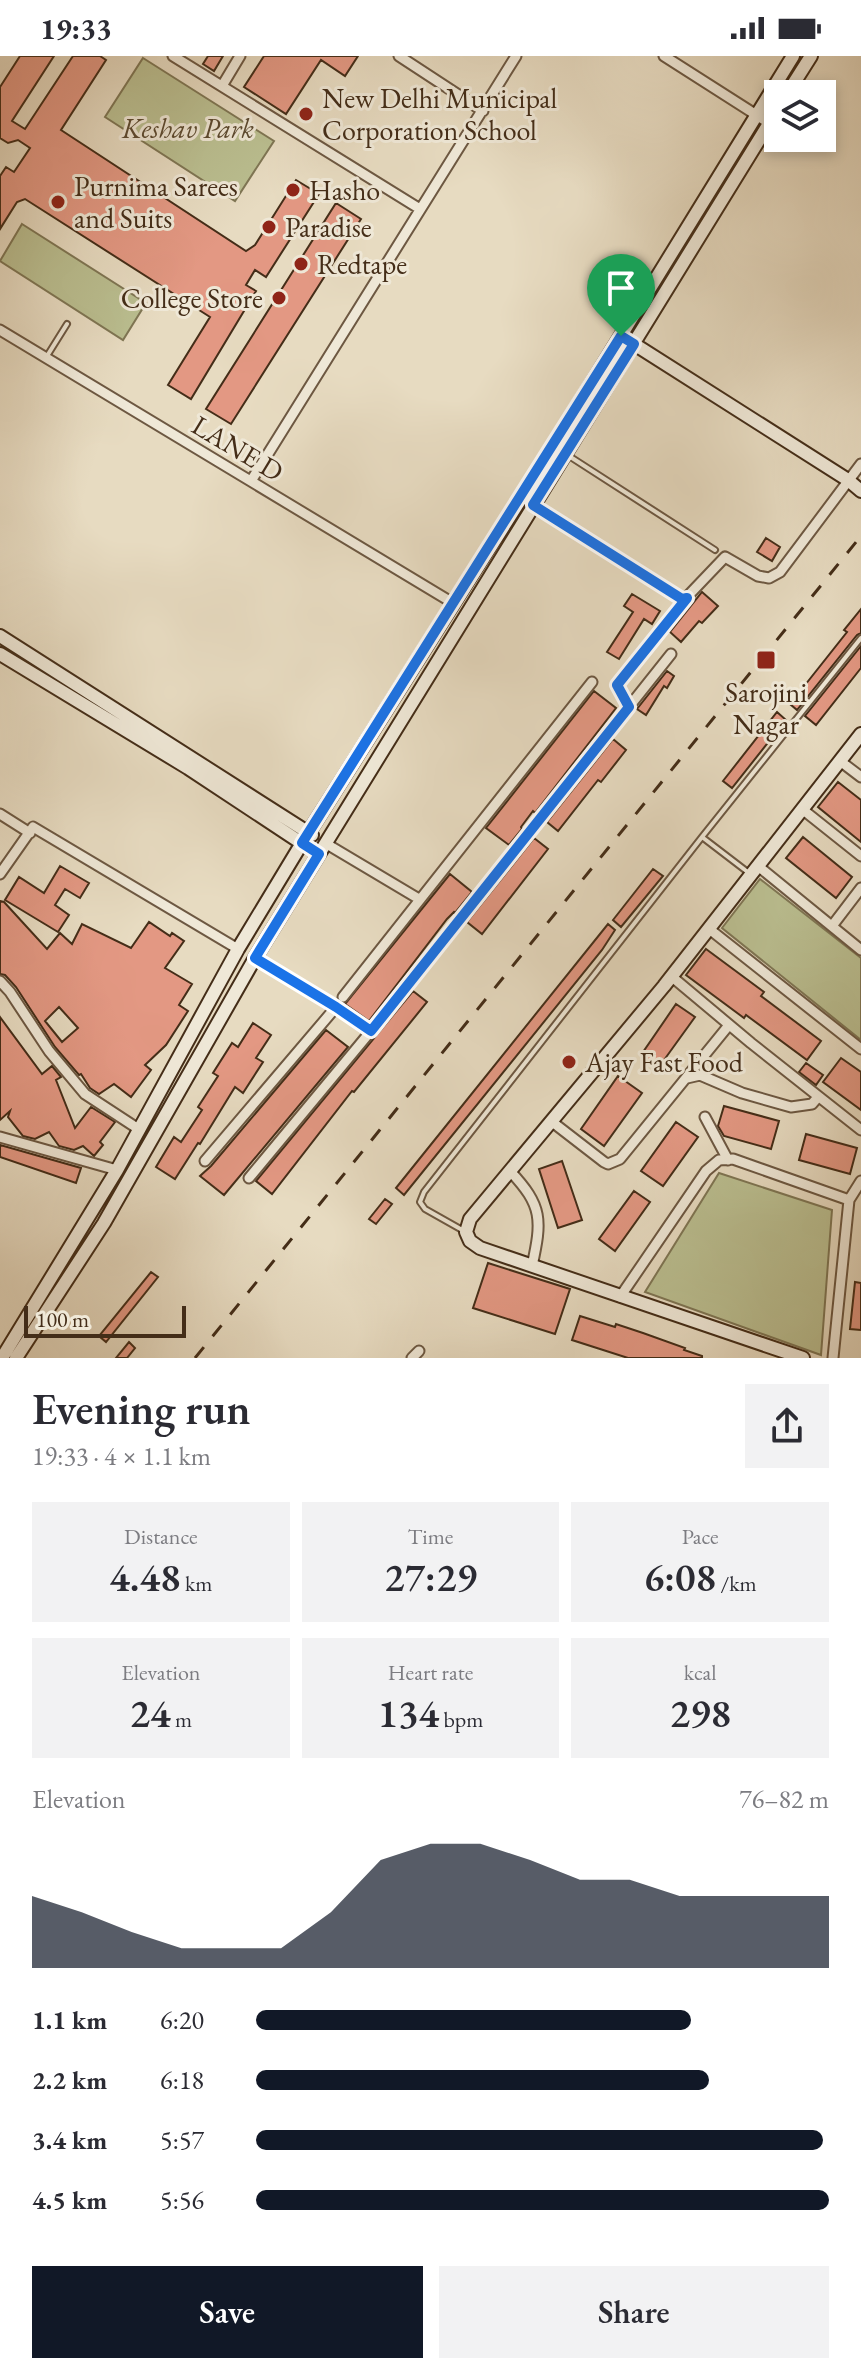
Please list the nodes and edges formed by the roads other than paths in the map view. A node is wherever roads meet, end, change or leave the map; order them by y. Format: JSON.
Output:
{"nodes":[{"id":1,"x":173,"y":56,"type":"edge"},
{"id":2,"x":240,"y":56,"type":"edge"},
{"id":3,"x":399,"y":56,"type":"edge"},
{"id":4,"x":516,"y":56,"type":"edge"},
{"id":5,"x":664,"y":56,"type":"edge"},
{"id":6,"x":793,"y":56,"type":"edge"},
{"id":7,"x":811,"y":56,"type":"edge"},
{"id":8,"x":796,"y":80,"type":"edge"},
{"id":9,"x":222,"y":86,"type":"junction"},
{"id":10,"x":483,"y":111,"type":"junction"},
{"id":11,"x":756,"y":115,"type":"junction"},
{"id":12,"x":764,"y":120,"type":"edge"},
{"id":13,"x":764,"y":131,"type":"edge"},
{"id":14,"x":420,"y":209,"type":"junction"},
{"id":15,"x":67,"y":324,"type":"dead end"},
{"id":16,"x":0,"y":330,"type":"edge"},
{"id":17,"x":621,"y":336,"type":"junction"},
{"id":18,"x":634,"y":344,"type":"junction"},
{"id":19,"x":46,"y":358,"type":"junction"},
{"id":20,"x":566,"y":454,"type":"junction"},
{"id":21,"x":861,"y":464,"type":"edge"},
{"id":22,"x":848,"y":480,"type":"junction"},
{"id":23,"x":251,"y":481,"type":"junction"},
{"id":24,"x":861,"y":491,"type":"edge"},
{"id":25,"x":520,"y":496,"type":"junction"},
{"id":26,"x":533,"y":505,"type":"junction"},
{"id":27,"x":715,"y":550,"type":"dead end"},
{"id":28,"x":687,"y":598,"type":"junction"},
{"id":29,"x":453,"y":603,"type":"junction"},
{"id":30,"x":0,"y":636,"type":"edge"},
{"id":31,"x":861,"y":638,"type":"edge"},
{"id":32,"x":0,"y":654,"type":"edge"},
{"id":33,"x":671,"y":654,"type":"dead end"},
{"id":34,"x":592,"y":682,"type":"dead end"},
{"id":35,"x":629,"y":707,"type":"junction"},
{"id":36,"x":861,"y":734,"type":"edge"},
{"id":37,"x":840,"y":761,"type":"junction"},
{"id":38,"x":861,"y":777,"type":"edge"},
{"id":39,"x":802,"y":809,"type":"junction"},
{"id":40,"x":0,"y":814,"type":"edge"},
{"id":41,"x":30,"y":833,"type":"junction"},
{"id":42,"x":702,"y":837,"type":"junction"},
{"id":43,"x":305,"y":838,"type":"junction"},
{"id":44,"x":322,"y":849,"type":"junction"},
{"id":45,"x":861,"y":856,"type":"edge"},
{"id":46,"x":754,"y":870,"type":"junction"},
{"id":47,"x":0,"y":874,"type":"edge"},
{"id":48,"x":861,"y":888,"type":"edge"},
{"id":49,"x":419,"y":899,"type":"junction"},
{"id":50,"x":832,"y":926,"type":"junction"},
{"id":51,"x":708,"y":928,"type":"junction"},
{"id":52,"x":238,"y":949,"type":"junction"},
{"id":53,"x":861,"y":950,"type":"edge"},
{"id":54,"x":255,"y":958,"type":"junction"},
{"id":55,"x":671,"y":976,"type":"junction"},
{"id":56,"x":0,"y":981,"type":"edge"},
{"id":57,"x":343,"y":997,"type":"dead end"},
{"id":58,"x":336,"y":1007,"type":"junction"},
{"id":59,"x":729,"y":1025,"type":"junction"},
{"id":60,"x":371,"y":1031,"type":"junction"},
{"id":61,"x":861,"y":1049,"type":"edge"},
{"id":62,"x":686,"y":1078,"type":"junction"},
{"id":63,"x":818,"y":1097,"type":"junction"},
{"id":64,"x":705,"y":1117,"type":"dead end"},
{"id":65,"x":551,"y":1121,"type":"junction"},
{"id":66,"x":140,"y":1130,"type":"junction"},
{"id":67,"x":861,"y":1130,"type":"edge"},
{"id":68,"x":0,"y":1137,"type":"edge"},
{"id":69,"x":728,"y":1160,"type":"junction"},
{"id":70,"x":205,"y":1161,"type":"dead end"},
{"id":71,"x":117,"y":1170,"type":"junction"},
{"id":72,"x":510,"y":1171,"type":"junction"},
{"id":73,"x":249,"y":1178,"type":"dead end"},
{"id":74,"x":861,"y":1181,"type":"edge"},
{"id":75,"x":849,"y":1200,"type":"junction"},
{"id":76,"x":466,"y":1232,"type":"junction"},
{"id":77,"x":532,"y":1266,"type":"junction"},
{"id":78,"x":620,"y":1297,"type":"junction"},
{"id":79,"x":0,"y":1337,"type":"edge"},
{"id":80,"x":18,"y":1350,"type":"edge"},
{"id":81,"x":2,"y":1358,"type":"edge"},
{"id":82,"x":803,"y":1358,"type":"edge"},
{"id":83,"x":833,"y":1358,"type":"edge"}],
"edges":[{"from":1,"to":9,"type":"street"},
{"from":2,"to":9,"type":"street"},
{"from":3,"to":10,"type":"street"},
{"from":4,"to":10,"type":"street"},
{"from":5,"to":11,"type":"street"},
{"from":6,"to":11,"type":"street"},
{"from":7,"to":8,"type":"street"},
{"from":9,"to":14,"type":"street"},
{"from":10,"to":14,"type":"street"},
{"from":11,"to":12,"type":"street"},
{"from":11,"to":17,"type":"street"},
{"from":13,"to":18,"type":"street"},
{"from":14,"to":23,"type":"street"},
{"from":15,"to":19,"type":"lane"},
{"from":16,"to":19,"type":"street","name":"LANE D"},
{"from":17,"to":18,"type":"street"},
{"from":17,"to":25,"type":"street"},
{"from":18,"to":20,"type":"street"},
{"from":18,"to":22,"type":"street"},
{"from":19,"to":23,"type":"street","name":"LANE D"},
{"from":20,"to":26,"type":"street"},
{"from":20,"to":27,"type":"lane"},
{"from":21,"to":22,"type":"street"},
{"from":22,"to":24,"type":"street"},
{"from":22,"to":28,"type":"street"},
{"from":23,"to":29,"type":"street","name":"LANE D"},
{"from":25,"to":26,"type":"street"},
{"from":25,"to":29,"type":"street"},
{"from":26,"to":28,"type":"street"},
{"from":26,"to":44,"type":"street"},
{"from":28,"to":35,"type":"street"},
{"from":29,"to":43,"type":"street"},
{"from":30,"to":43,"type":"street"},
{"from":31,"to":42,"type":"lane"},
{"from":32,"to":43,"type":"street"},
{"from":33,"to":35,"type":"street"},
{"from":34,"to":49,"type":"street"},
{"from":35,"to":60,"type":"street"},
{"from":36,"to":37,"type":"street"},
{"from":37,"to":38,"type":"street"},
{"from":37,"to":39,"type":"street"},
{"from":39,"to":45,"type":"street"},
{"from":39,"to":46,"type":"street"},
{"from":40,"to":41,"type":"street"},
{"from":41,"to":47,"type":"street"},
{"from":41,"to":52,"type":"street"},
{"from":42,"to":46,"type":"lane"},
{"from":42,"to":76,"type":"lane"},
{"from":43,"to":44,"type":"street"},
{"from":43,"to":52,"type":"street"},
{"from":44,"to":49,"type":"street"},
{"from":44,"to":54,"type":"street"},
{"from":46,"to":50,"type":"street"},
{"from":46,"to":51,"type":"street"},
{"from":48,"to":50,"type":"street"},
{"from":49,"to":57,"type":"street"},
{"from":50,"to":53,"type":"street"},
{"from":51,"to":55,"type":"street"},
{"from":51,"to":61,"type":"street"},
{"from":52,"to":66,"type":"street"},
{"from":54,"to":58,"type":"street"},
{"from":54,"to":80,"type":"street"},
{"from":55,"to":59,"type":"street"},
{"from":55,"to":65,"type":"street"},
{"from":56,"to":66,"type":"street"},
{"from":58,"to":60,"type":"street"},
{"from":58,"to":70,"type":"street"},
{"from":59,"to":62,"type":"street"},
{"from":59,"to":63,"type":"street"},
{"from":60,"to":73,"type":"street"},
{"from":62,"to":63,"type":"street"},
{"from":62,"to":65,"type":"street"},
{"from":63,"to":67,"type":"street"},
{"from":64,"to":69,"type":"street"},
{"from":65,"to":72,"type":"street"},
{"from":66,"to":71,"type":"street"},
{"from":68,"to":71,"type":"street"},
{"from":69,"to":75,"type":"street"},
{"from":69,"to":78,"type":"street"},
{"from":71,"to":80,"type":"street"},
{"from":72,"to":76,"type":"street"},
{"from":72,"to":77,"type":"street"},
{"from":74,"to":75,"type":"street"},
{"from":75,"to":83,"type":"street"},
{"from":76,"to":77,"type":"street"},
{"from":77,"to":78,"type":"street"},
{"from":78,"to":82,"type":"street"},
{"from":79,"to":80,"type":"street"},
{"from":80,"to":81,"type":"street"}]}
